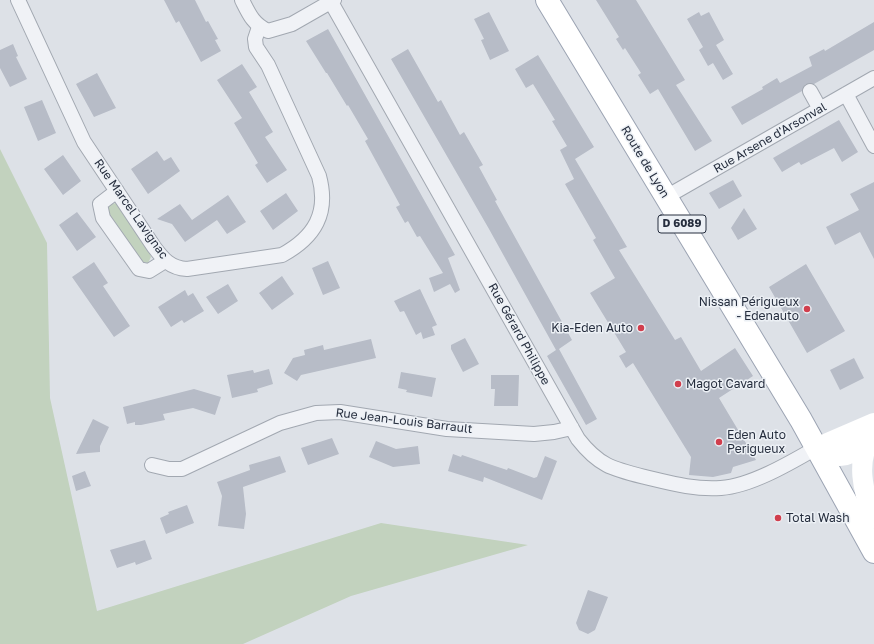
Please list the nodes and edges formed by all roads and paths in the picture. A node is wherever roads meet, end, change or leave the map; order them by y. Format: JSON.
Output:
{"nodes":[{"id":1,"x":18,"y":0,"type":"edge"},
{"id":2,"x":242,"y":0,"type":"edge"},
{"id":3,"x":547,"y":0,"type":"edge"},
{"id":4,"x":333,"y":1,"type":"edge"},
{"id":5,"x":259,"y":27,"type":"junction"},
{"id":6,"x":874,"y":78,"type":"edge"},
{"id":7,"x":810,"y":90,"type":"dead end"},
{"id":8,"x":846,"y":94,"type":"junction"},
{"id":9,"x":820,"y":109,"type":"junction"},
{"id":10,"x":874,"y":146,"type":"edge"},
{"id":11,"x":117,"y":191,"type":"junction"},
{"id":12,"x":666,"y":197,"type":"junction"},
{"id":13,"x":164,"y":261,"type":"junction"},
{"id":14,"x":874,"y":422,"type":"edge"},
{"id":15,"x":572,"y":428,"type":"junction"},
{"id":16,"x":870,"y":440,"type":"edge"},
{"id":17,"x":816,"y":448,"type":"junction"},
{"id":18,"x":152,"y":465,"type":"dead end"},
{"id":19,"x":874,"y":520,"type":"edge"},
{"id":20,"x":874,"y":552,"type":"edge"}],
"edges":[{"from":1,"to":11,"type":"street","name":"Rue Marcel Lavignac"},
{"from":2,"to":5,"type":"street"},
{"from":3,"to":12,"type":"main road","name":"Route de Lyon","number":"D 6089"},
{"from":4,"to":5,"type":"street"},
{"from":4,"to":15,"type":"street","name":"Rue Gérard Philippe"},
{"from":5,"to":13,"type":"street","name":"Rue Marcel Lavignac"},
{"from":6,"to":8,"type":"street","name":"Rue Arsene d'Arsonval"},
{"from":7,"to":9,"type":"street"},
{"from":8,"to":9,"type":"street","name":"Rue Arsene d'Arsonval"},
{"from":8,"to":10,"type":"street"},
{"from":9,"to":12,"type":"street","name":"Rue Arsene d'Arsonval"},
{"from":11,"to":13,"type":"street","name":"Rue Marcel Lavignac"},
{"from":11,"to":13,"type":"street"},
{"from":12,"to":17,"type":"main road","name":"Route de Lyon","number":"D 6089"},
{"from":14,"to":17,"type":"main road"},
{"from":15,"to":17,"type":"street","name":"Rue Gérard Philippe"},
{"from":15,"to":18,"type":"street","name":"Rue Jean-Louis Barrault"},
{"from":16,"to":17,"type":"main road"},
{"from":16,"to":19,"type":"main road"},
{"from":17,"to":20,"type":"main road","number":"D 6089"}]}
